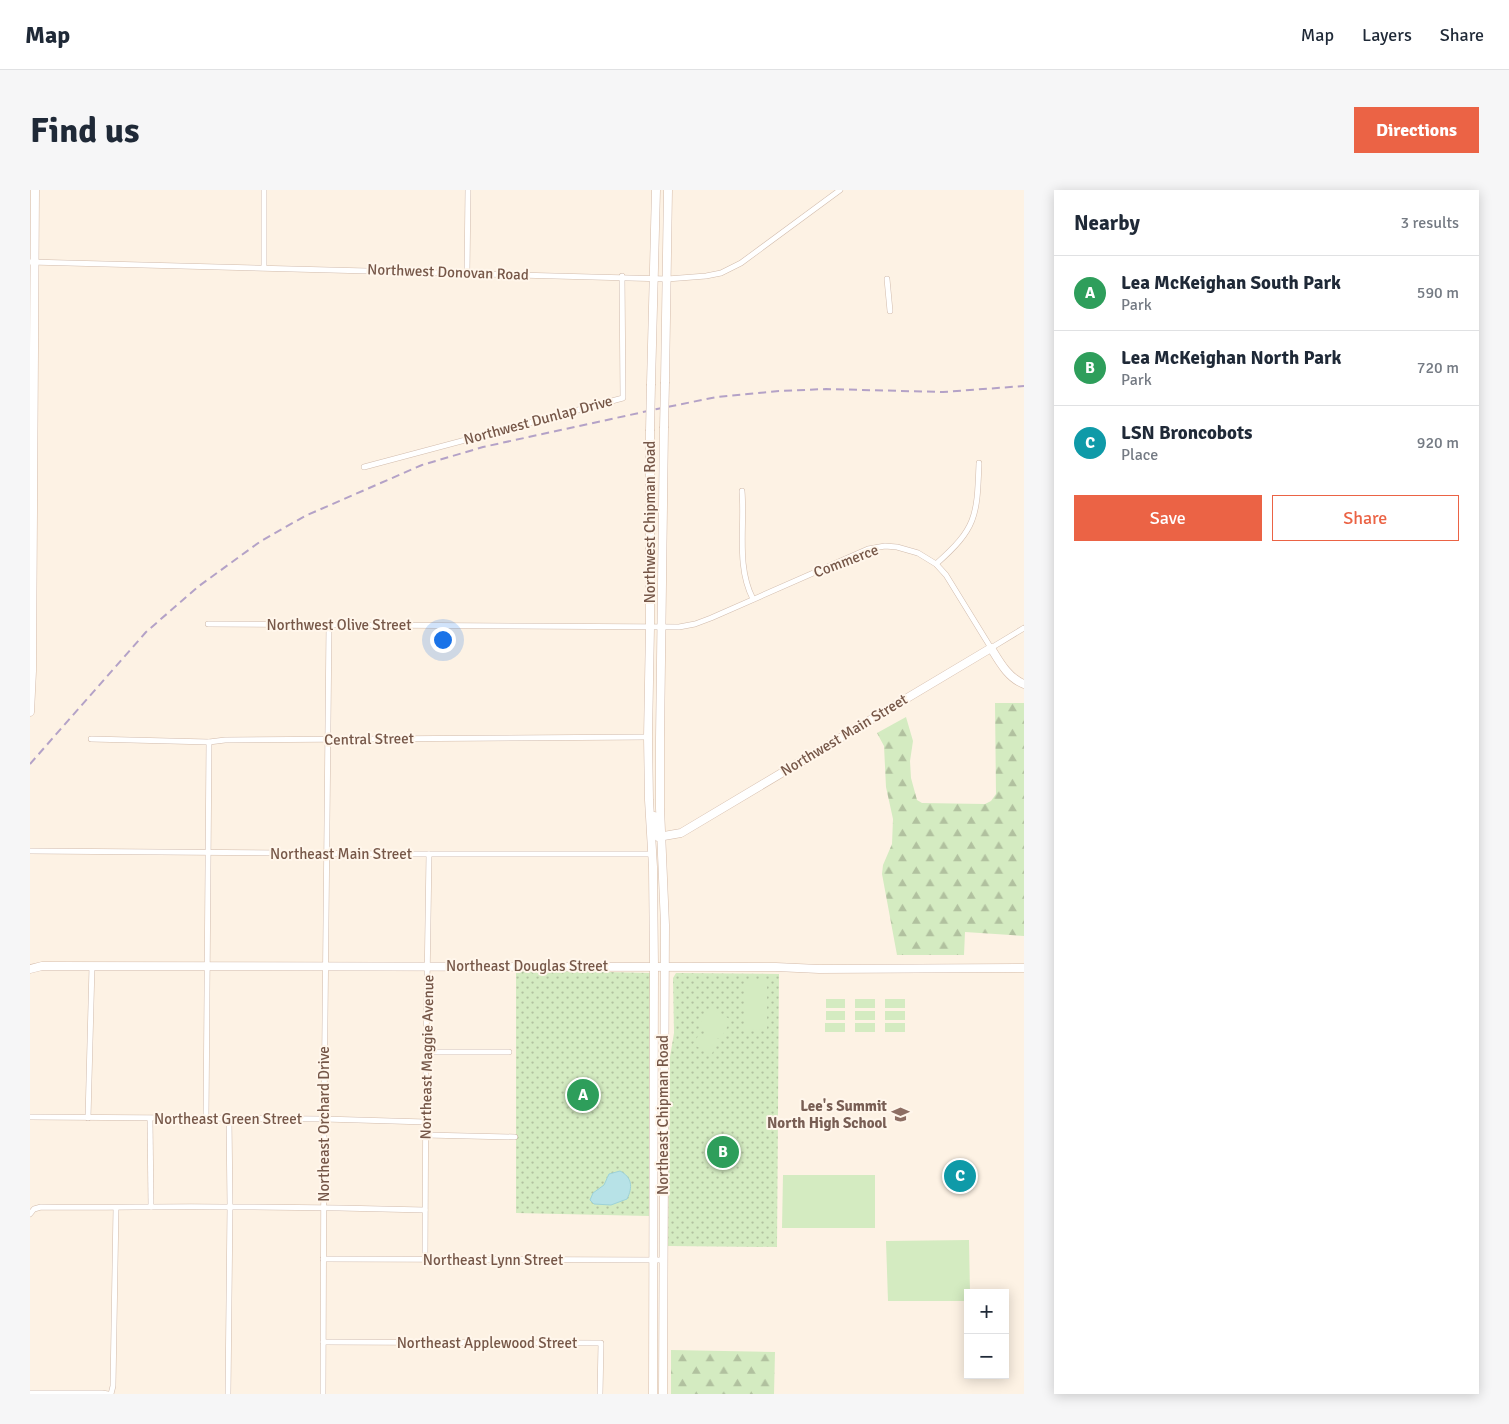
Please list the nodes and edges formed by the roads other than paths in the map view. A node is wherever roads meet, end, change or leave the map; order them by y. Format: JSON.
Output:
{"nodes":[{"id":1,"x":35,"y":190,"type":"edge"},
{"id":2,"x":264,"y":190,"type":"edge"},
{"id":3,"x":468,"y":190,"type":"edge"},
{"id":4,"x":656,"y":190,"type":"edge"},
{"id":5,"x":668,"y":190,"type":"edge"},
{"id":6,"x":840,"y":190,"type":"edge"},
{"id":7,"x":32,"y":262,"type":"edge"},
{"id":8,"x":264,"y":267,"type":"junction"},
{"id":9,"x":467,"y":273,"type":"junction"},
{"id":10,"x":622,"y":276,"type":"junction"},
{"id":11,"x":654,"y":277,"type":"junction"},
{"id":12,"x":667,"y":278,"type":"junction"},
{"id":13,"x":887,"y":279,"type":"dead end"},
{"id":14,"x":890,"y":311,"type":"dead end"},
{"id":15,"x":979,"y":463,"type":"dead end"},
{"id":16,"x":364,"y":467,"type":"dead end"},
{"id":17,"x":742,"y":491,"type":"dead end"},
{"id":18,"x":31,"y":549,"type":"edge"},
{"id":19,"x":936,"y":564,"type":"junction"},
{"id":20,"x":753,"y":600,"type":"junction"},
{"id":21,"x":208,"y":624,"type":"dead end"},
{"id":22,"x":329,"y":625,"type":"junction"},
{"id":23,"x":650,"y":627,"type":"junction"},
{"id":24,"x":661,"y":627,"type":"junction"},
{"id":25,"x":1024,"y":628,"type":"edge"},
{"id":26,"x":991,"y":648,"type":"junction"},
{"id":27,"x":1024,"y":684,"type":"edge"},
{"id":28,"x":30,"y":712,"type":"edge"},
{"id":29,"x":648,"y":737,"type":"junction"},
{"id":30,"x":91,"y":739,"type":"dead end"},
{"id":31,"x":327,"y":740,"type":"junction"},
{"id":32,"x":209,"y":742,"type":"junction"},
{"id":33,"x":648,"y":800,"type":"junction"},
{"id":34,"x":662,"y":837,"type":"junction"},
{"id":35,"x":30,"y":851,"type":"edge"},
{"id":36,"x":208,"y":853,"type":"junction"},
{"id":37,"x":326,"y":853,"type":"junction"},
{"id":38,"x":429,"y":854,"type":"junction"},
{"id":39,"x":652,"y":854,"type":"junction"},
{"id":40,"x":92,"y":966,"type":"junction"},
{"id":41,"x":326,"y":966,"type":"junction"},
{"id":42,"x":428,"y":966,"type":"junction"},
{"id":43,"x":208,"y":967,"type":"junction"},
{"id":44,"x":654,"y":967,"type":"junction"},
{"id":45,"x":30,"y":968,"type":"edge"},
{"id":46,"x":665,"y":968,"type":"junction"},
{"id":47,"x":1024,"y":968,"type":"edge"},
{"id":48,"x":426,"y":1052,"type":"junction"},
{"id":49,"x":509,"y":1052,"type":"dead end"},
{"id":50,"x":30,"y":1117,"type":"edge"},
{"id":51,"x":88,"y":1118,"type":"junction"},
{"id":52,"x":150,"y":1119,"type":"junction"},
{"id":53,"x":206,"y":1119,"type":"junction"},
{"id":54,"x":230,"y":1119,"type":"junction"},
{"id":55,"x":324,"y":1119,"type":"junction"},
{"id":56,"x":426,"y":1122,"type":"junction"},
{"id":57,"x":426,"y":1135,"type":"junction"},
{"id":58,"x":515,"y":1137,"type":"dead end"},
{"id":59,"x":230,"y":1206,"type":"junction"},
{"id":60,"x":151,"y":1207,"type":"junction"},
{"id":61,"x":324,"y":1207,"type":"junction"},
{"id":62,"x":116,"y":1208,"type":"junction"},
{"id":63,"x":425,"y":1210,"type":"junction"},
{"id":64,"x":31,"y":1212,"type":"edge"},
{"id":65,"x":323,"y":1259,"type":"junction"},
{"id":66,"x":425,"y":1259,"type":"junction"},
{"id":67,"x":653,"y":1260,"type":"junction"},
{"id":68,"x":663,"y":1260,"type":"junction"},
{"id":69,"x":323,"y":1342,"type":"junction"},
{"id":70,"x":30,"y":1393,"type":"edge"},
{"id":71,"x":110,"y":1394,"type":"edge"},
{"id":72,"x":228,"y":1394,"type":"edge"},
{"id":73,"x":323,"y":1394,"type":"edge"},
{"id":74,"x":600,"y":1394,"type":"edge"},
{"id":75,"x":653,"y":1394,"type":"edge"},
{"id":76,"x":663,"y":1394,"type":"edge"}],
"edges":[{"from":1,"to":7,"type":"main road"},
{"from":2,"to":8,"type":"street"},
{"from":3,"to":9,"type":"street"},
{"from":4,"to":11,"type":"main road","name":"Northwest Chipman Road"},
{"from":5,"to":12,"type":"main road","name":"Northwest Chipman Road"},
{"from":6,"to":12,"type":"street","name":"Northwest Donovan Road"},
{"from":7,"to":8,"type":"street","name":"Northwest Donovan Road"},
{"from":7,"to":18,"type":"main road"},
{"from":8,"to":9,"type":"street","name":"Northwest Donovan Road"},
{"from":9,"to":10,"type":"street","name":"Northwest Donovan Road"},
{"from":10,"to":11,"type":"street","name":"Northwest Donovan Road"},
{"from":10,"to":16,"type":"street","name":"Northwest Dunlap Drive"},
{"from":11,"to":12,"type":"street","name":"Northwest Donovan Road"},
{"from":11,"to":23,"type":"main road","name":"Northwest Chipman Road","bridge":true},
{"from":12,"to":24,"type":"main road","name":"Northwest Chipman Road","bridge":true},
{"from":13,"to":14,"type":"street"},
{"from":15,"to":19,"type":"street"},
{"from":17,"to":20,"type":"street"},
{"from":18,"to":28,"type":"main road"},
{"from":19,"to":20,"type":"street","name":"Commerce"},
{"from":19,"to":26,"type":"street","name":"Commerce"},
{"from":20,"to":24,"type":"street","name":"Commerce"},
{"from":21,"to":22,"type":"street","name":"Northwest Olive Street"},
{"from":22,"to":23,"type":"street","name":"Northwest Olive Street"},
{"from":22,"to":31,"type":"street","name":"Northeast Orchard Drive"},
{"from":23,"to":24,"type":"street","name":"Northwest Olive Street"},
{"from":23,"to":29,"type":"main road","name":"Northwest Chipman Road"},
{"from":24,"to":34,"type":"main road","name":"Northwest Chipman Road"},
{"from":25,"to":26,"type":"street","name":"Northwest Main Street"},
{"from":26,"to":27,"type":"main road"},
{"from":26,"to":34,"type":"main road","name":"Northwest Main Street"},
{"from":29,"to":31,"type":"street","name":"Central Street"},
{"from":29,"to":33,"type":"main road","name":"Northwest Chipman Road"},
{"from":30,"to":32,"type":"street","name":"Central Street"},
{"from":31,"to":32,"type":"street","name":"Central Street"},
{"from":31,"to":37,"type":"street","name":"Northeast Orchard Drive"},
{"from":32,"to":36,"type":"street"},
{"from":33,"to":34,"type":"main road"},
{"from":33,"to":39,"type":"main road","name":"Northwest Chipman Road"},
{"from":34,"to":46,"type":"main road","name":"Northeast Chipman Road"},
{"from":35,"to":36,"type":"street","name":"Northeast Main Street"},
{"from":36,"to":37,"type":"street","name":"Northeast Main Street"},
{"from":36,"to":43,"type":"street"},
{"from":37,"to":38,"type":"street","name":"Northeast Main Street"},
{"from":37,"to":41,"type":"street","name":"Northeast Orchard Drive"},
{"from":38,"to":39,"type":"street","name":"Northeast Main Street"},
{"from":38,"to":42,"type":"street","name":"Northeast Maggie Avenue"},
{"from":39,"to":44,"type":"main road","name":"Northeast Chipman Road"},
{"from":40,"to":43,"type":"main road","name":"Northeast Douglas Street"},
{"from":40,"to":45,"type":"main road","name":"Northeast Douglas Street"},
{"from":40,"to":51,"type":"street"},
{"from":41,"to":42,"type":"main road","name":"Northeast Douglas Street"},
{"from":41,"to":43,"type":"main road","name":"Northeast Douglas Street"},
{"from":41,"to":55,"type":"street","name":"Northeast Orchard Drive"},
{"from":42,"to":44,"type":"main road","name":"Northeast Douglas Street"},
{"from":42,"to":48,"type":"street","name":"Northeast Maggie Avenue"},
{"from":43,"to":53,"type":"street"},
{"from":44,"to":46,"type":"main road","name":"Northeast Douglas Street"},
{"from":44,"to":67,"type":"main road","name":"Northeast Chipman Road"},
{"from":46,"to":47,"type":"main road","name":"Northeast Douglas Street"},
{"from":46,"to":68,"type":"main road","name":"Northeast Chipman Road"},
{"from":48,"to":49,"type":"street"},
{"from":48,"to":56,"type":"street","name":"Northeast Maggie Avenue"},
{"from":50,"to":51,"type":"street","name":"Northeast Green Street"},
{"from":51,"to":52,"type":"street","name":"Northeast Green Street"},
{"from":52,"to":53,"type":"street","name":"Northeast Green Street"},
{"from":52,"to":60,"type":"street"},
{"from":53,"to":54,"type":"street","name":"Northeast Green Street"},
{"from":54,"to":55,"type":"street","name":"Northeast Green Street"},
{"from":54,"to":59,"type":"street"},
{"from":55,"to":56,"type":"street","name":"Northeast Green Street"},
{"from":55,"to":61,"type":"street","name":"Northeast Orchard Drive"},
{"from":56,"to":57,"type":"street","name":"Northeast Maggie Avenue"},
{"from":57,"to":58,"type":"street"},
{"from":57,"to":63,"type":"street","name":"Northeast Maggie Avenue"},
{"from":59,"to":60,"type":"street"},
{"from":59,"to":61,"type":"street"},
{"from":59,"to":72,"type":"street"},
{"from":60,"to":62,"type":"street"},
{"from":61,"to":63,"type":"street"},
{"from":61,"to":65,"type":"street","name":"Northeast Orchard Drive"},
{"from":62,"to":64,"type":"street"},
{"from":62,"to":71,"type":"street"},
{"from":63,"to":66,"type":"street","name":"Northeast Maggie Avenue"},
{"from":65,"to":66,"type":"street","name":"Northeast Lynn Street"},
{"from":65,"to":69,"type":"street","name":"Northeast Orchard Drive"},
{"from":66,"to":67,"type":"street","name":"Northeast Lynn Street"},
{"from":67,"to":68,"type":"street","name":"Northeast Lynn Street"},
{"from":67,"to":75,"type":"main road","name":"Northeast Chipman Road"},
{"from":68,"to":76,"type":"main road","name":"Northeast Chipman Road"},
{"from":69,"to":73,"type":"street","name":"Northeast Orchard Drive"},
{"from":69,"to":74,"type":"street","name":"Northeast Applewood Street"},
{"from":70,"to":71,"type":"street"}]}
